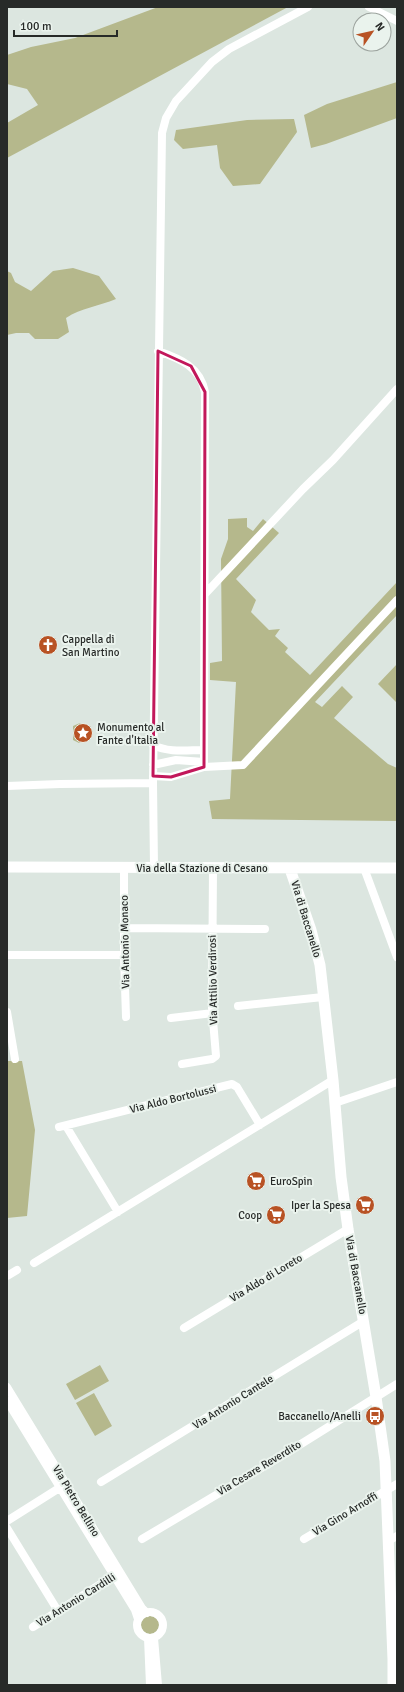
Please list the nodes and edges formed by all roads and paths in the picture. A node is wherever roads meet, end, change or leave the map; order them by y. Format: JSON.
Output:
{"nodes":[{"id":1,"x":308,"y":7,"type":"edge"},
{"id":2,"x":369,"y":7,"type":"edge"},
{"id":3,"x":397,"y":21,"type":"edge"},
{"id":4,"x":158,"y":351,"type":"junction"},
{"id":5,"x":397,"y":389,"type":"edge"},
{"id":6,"x":205,"y":594,"type":"junction"},
{"id":7,"x":397,"y":600,"type":"edge"},
{"id":8,"x":154,"y":745,"type":"junction"},
{"id":9,"x":204,"y":750,"type":"junction"},
{"id":10,"x":204,"y":764,"type":"junction"},
{"id":11,"x":153,"y":765,"type":"junction"},
{"id":12,"x":153,"y":780,"type":"junction"},
{"id":13,"x":7,"y":786,"type":"edge"},
{"id":14,"x":7,"y":867,"type":"edge"},
{"id":15,"x":124,"y":868,"type":"junction"},
{"id":16,"x":154,"y":868,"type":"junction"},
{"id":17,"x":213,"y":868,"type":"junction"},
{"id":18,"x":364,"y":868,"type":"junction"},
{"id":19,"x":397,"y":868,"type":"edge"},
{"id":20,"x":290,"y":869,"type":"junction"},
{"id":21,"x":124,"y":928,"type":"junction"},
{"id":22,"x":212,"y":929,"type":"junction"},
{"id":23,"x":265,"y":929,"type":"dead end"},
{"id":24,"x":7,"y":955,"type":"edge"},
{"id":25,"x":124,"y":955,"type":"junction"},
{"id":26,"x":397,"y":957,"type":"edge"},
{"id":27,"x":323,"y":997,"type":"junction"},
{"id":28,"x":238,"y":1006,"type":"dead end"},
{"id":29,"x":7,"y":1012,"type":"edge"},
{"id":30,"x":213,"y":1013,"type":"junction"},
{"id":31,"x":126,"y":1017,"type":"dead end"},
{"id":32,"x":171,"y":1018,"type":"dead end"},
{"id":33,"x":15,"y":1059,"type":"dead end"},
{"id":34,"x":182,"y":1064,"type":"dead end"},
{"id":35,"x":333,"y":1080,"type":"junction"},
{"id":36,"x":397,"y":1082,"type":"edge"},
{"id":37,"x":336,"y":1103,"type":"junction"},
{"id":38,"x":260,"y":1125,"type":"junction"},
{"id":39,"x":118,"y":1212,"type":"junction"},
{"id":40,"x":348,"y":1229,"type":"junction"},
{"id":41,"x":34,"y":1263,"type":"dead end"},
{"id":42,"x":17,"y":1270,"type":"dead end"},
{"id":43,"x":7,"y":1276,"type":"edge"},
{"id":44,"x":364,"y":1321,"type":"junction"},
{"id":45,"x":184,"y":1328,"type":"dead end"},
{"id":46,"x":397,"y":1384,"type":"edge"},
{"id":47,"x":7,"y":1387,"type":"edge"},
{"id":48,"x":376,"y":1397,"type":"junction"},
{"id":49,"x":9,"y":1399,"type":"edge"},
{"id":50,"x":101,"y":1482,"type":"dead end"},
{"id":51,"x":397,"y":1484,"type":"edge"},
{"id":52,"x":63,"y":1486,"type":"junction"},
{"id":53,"x":387,"y":1489,"type":"junction"},
{"id":54,"x":7,"y":1520,"type":"edge"},
{"id":55,"x":7,"y":1528,"type":"edge"},
{"id":56,"x":142,"y":1539,"type":"dead end"},
{"id":57,"x":304,"y":1539,"type":"dead end"},
{"id":58,"x":393,"y":1539,"type":"edge"},
{"id":59,"x":117,"y":1574,"type":"junction"},
{"id":60,"x":394,"y":1591,"type":"edge"},
{"id":61,"x":58,"y":1611,"type":"junction"},
{"id":62,"x":148,"y":1613,"type":"junction"},
{"id":63,"x":138,"y":1619,"type":"junction"},
{"id":64,"x":33,"y":1627,"type":"dead end"},
{"id":65,"x":150,"y":1638,"type":"junction"},
{"id":66,"x":395,"y":1659,"type":"edge"},
{"id":67,"x":150,"y":1685,"type":"edge"},
{"id":68,"x":158,"y":1685,"type":"edge"},
{"id":69,"x":393,"y":1685,"type":"edge"}],
"edges":[{"from":1,"to":4,"type":"street"},
{"from":2,"to":3,"type":"street"},
{"from":4,"to":6,"type":"street"},
{"from":4,"to":8,"type":"street"},
{"from":5,"to":6,"type":"street"},
{"from":6,"to":9,"type":"street"},
{"from":7,"to":10,"type":"street"},
{"from":8,"to":9,"type":"street"},
{"from":8,"to":11,"type":"street"},
{"from":9,"to":10,"type":"street"},
{"from":10,"to":11,"type":"street"},
{"from":10,"to":12,"type":"street"},
{"from":11,"to":12,"type":"street"},
{"from":12,"to":13,"type":"street"},
{"from":12,"to":16,"type":"street"},
{"from":14,"to":15,"type":"street","name":"Via della Stazione di Cesano"},
{"from":15,"to":16,"type":"street","name":"Via della Stazione di Cesano"},
{"from":15,"to":21,"type":"street","name":"Via Antonio Monaco"},
{"from":16,"to":17,"type":"street","name":"Via della Stazione di Cesano"},
{"from":17,"to":20,"type":"street","name":"Via della Stazione di Cesano"},
{"from":17,"to":22,"type":"street","name":"Via Attilio Verdirosi"},
{"from":18,"to":19,"type":"street","name":"Via della Stazione di Cesano"},
{"from":18,"to":20,"type":"street","name":"Via della Stazione di Cesano"},
{"from":18,"to":26,"type":"street"},
{"from":20,"to":27,"type":"street","name":"Via di Baccanello"},
{"from":21,"to":22,"type":"street"},
{"from":21,"to":25,"type":"street","name":"Via Antonio Monaco"},
{"from":22,"to":23,"type":"street"},
{"from":22,"to":30,"type":"street","name":"Via Attilio Verdirosi"},
{"from":24,"to":25,"type":"street"},
{"from":25,"to":31,"type":"street","name":"Via Antonio Monaco"},
{"from":27,"to":28,"type":"street"},
{"from":27,"to":35,"type":"street","name":"Via di Baccanello"},
{"from":29,"to":33,"type":"street"},
{"from":30,"to":32,"type":"street"},
{"from":30,"to":34,"type":"street","name":"Via Attilio Verdirosi"},
{"from":35,"to":37,"type":"street","name":"Via di Baccanello"},
{"from":35,"to":38,"type":"street"},
{"from":36,"to":37,"type":"street"},
{"from":37,"to":40,"type":"street","name":"Via di Baccanello"},
{"from":38,"to":39,"type":"street"},
{"from":38,"to":39,"type":"street","name":"Via Aldo Bortolussi"},
{"from":39,"to":41,"type":"street"},
{"from":40,"to":44,"type":"street","name":"Via di Baccanello"},
{"from":40,"to":45,"type":"street","name":"Via Aldo di Loreto"},
{"from":42,"to":43,"type":"street"},
{"from":44,"to":48,"type":"street","name":"Via di Baccanello"},
{"from":44,"to":50,"type":"street","name":"Via Antonio Cantele"},
{"from":46,"to":48,"type":"street","name":"Via Cesare Reverdito"},
{"from":47,"to":49,"type":"street","name":"Via Pietro Bellino"},
{"from":48,"to":53,"type":"street","name":"Via di Baccanello"},
{"from":48,"to":56,"type":"street","name":"Via Cesare Reverdito"},
{"from":49,"to":52,"type":"street","name":"Via Pietro Bellino"},
{"from":51,"to":53,"type":"street","name":"Via Gino Arnoffi"},
{"from":52,"to":54,"type":"street"},
{"from":52,"to":59,"type":"street","name":"Via Pietro Bellino"},
{"from":53,"to":57,"type":"street","name":"Via Gino Arnoffi"},
{"from":53,"to":58,"type":"street","name":"Via di Baccanello"},
{"from":55,"to":61,"type":"street"},
{"from":58,"to":60,"type":"street","name":"Via di Baccanello"},
{"from":59,"to":61,"type":"street","name":"Via Antonio Cardilli"},
{"from":59,"to":62,"type":"street","name":"Via Pietro Bellino"},
{"from":59,"to":63,"type":"street","name":"Via Pietro Bellino"},
{"from":60,"to":66,"type":"street","name":"Via di Baccanello"},
{"from":61,"to":64,"type":"street","name":"Via Antonio Cardilli"},
{"from":62,"to":63,"type":"street"},
{"from":62,"to":65,"type":"street"},
{"from":63,"to":65,"type":"street"},
{"from":65,"to":67,"type":"street"},
{"from":65,"to":68,"type":"street"},
{"from":66,"to":69,"type":"street","name":"Via di Baccanello"}]}
